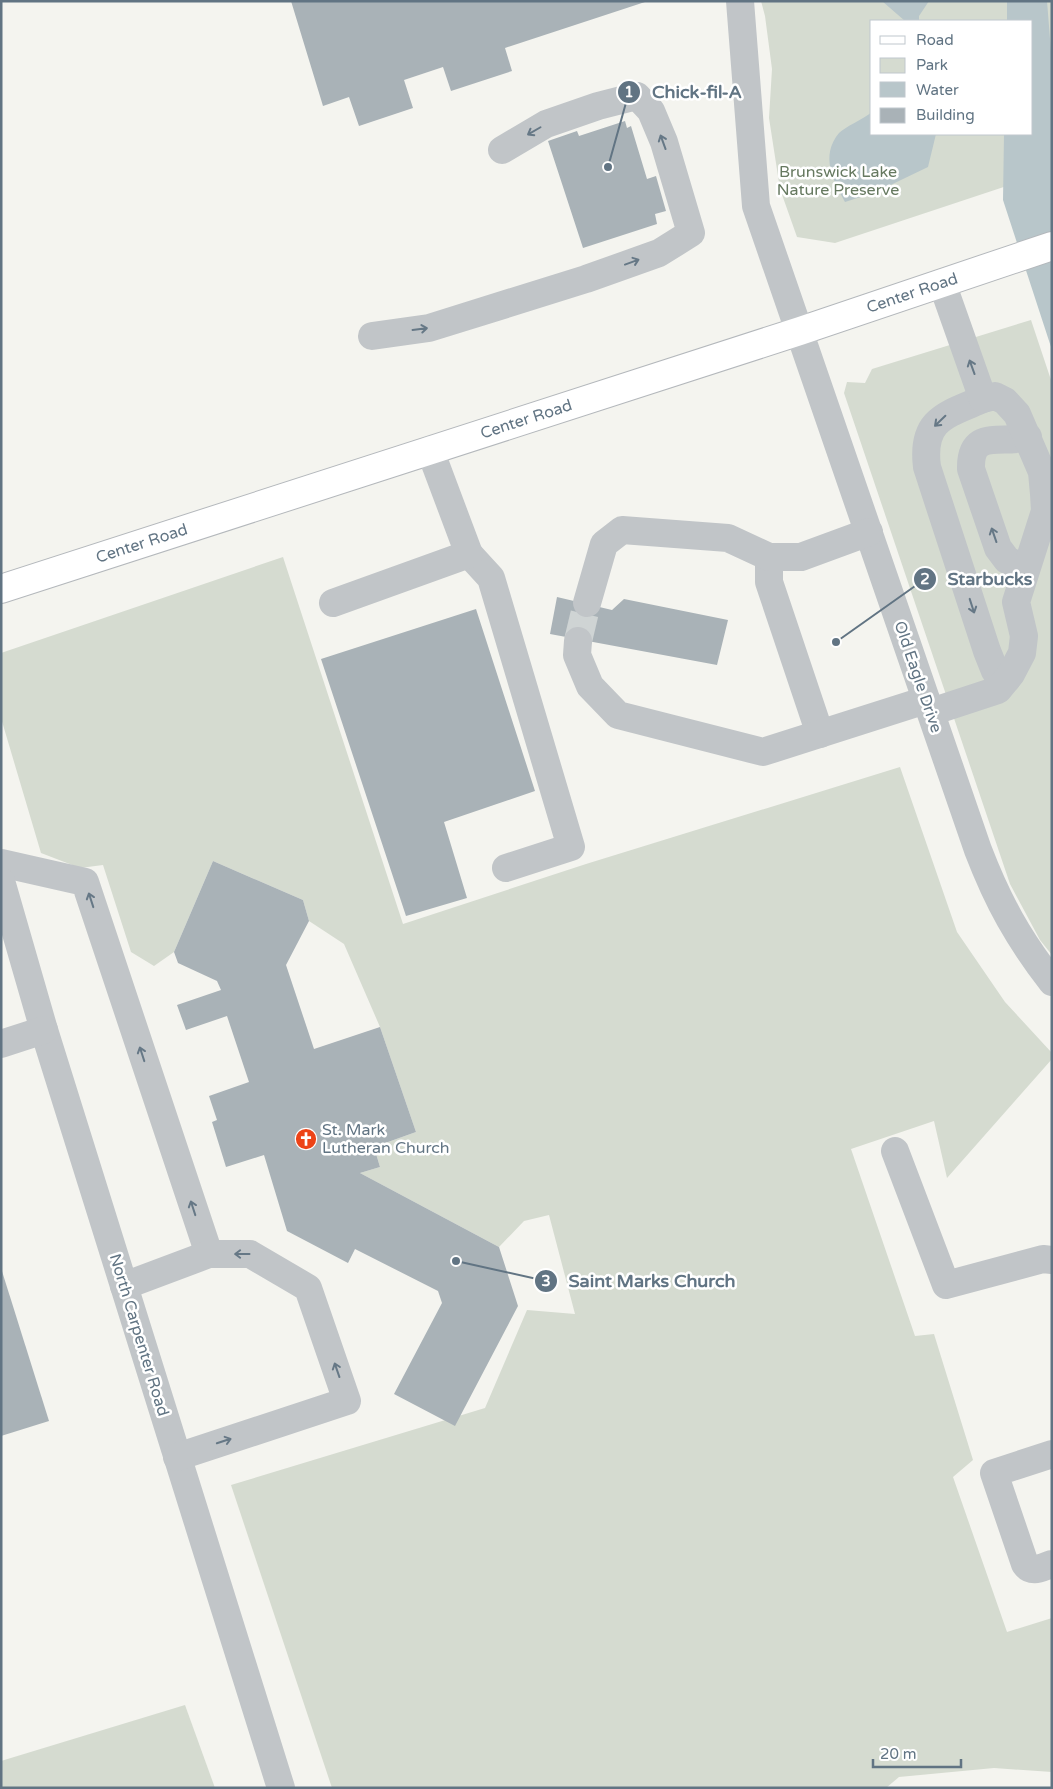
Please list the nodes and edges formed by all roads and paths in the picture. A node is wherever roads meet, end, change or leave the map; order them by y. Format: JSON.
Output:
{"nodes":[{"id":1,"x":740,"y":1,"type":"edge"},
{"id":2,"x":502,"y":150,"type":"dead end"},
{"id":3,"x":1052,"y":246,"type":"edge"},
{"id":4,"x":942,"y":283,"type":"junction"},
{"id":5,"x":800,"y":331,"type":"junction"},
{"id":6,"x":372,"y":336,"type":"dead end"},
{"id":7,"x":983,"y":399,"type":"junction"},
{"id":8,"x":1028,"y":438,"type":"junction"},
{"id":9,"x":430,"y":450,"type":"junction"},
{"id":10,"x":869,"y":532,"type":"junction"},
{"id":11,"x":469,"y":554,"type":"junction"},
{"id":12,"x":769,"y":557,"type":"junction"},
{"id":13,"x":1025,"y":569,"type":"junction"},
{"id":14,"x":1,"y":590,"type":"edge"},
{"id":15,"x":333,"y":603,"type":"dead end"},
{"id":16,"x":587,"y":603,"type":"tunnel mouth"},
{"id":17,"x":578,"y":641,"type":"tunnel mouth"},
{"id":18,"x":1007,"y":679,"type":"junction"},
{"id":19,"x":928,"y":706,"type":"junction"},
{"id":20,"x":820,"y":734,"type":"junction"},
{"id":21,"x":1,"y":863,"type":"edge"},
{"id":22,"x":506,"y":868,"type":"dead end"},
{"id":23,"x":1,"y":881,"type":"edge"},
{"id":24,"x":1052,"y":982,"type":"edge"},
{"id":25,"x":44,"y":1030,"type":"junction"},
{"id":26,"x":1,"y":1044,"type":"edge"},
{"id":27,"x":895,"y":1151,"type":"dead end"},
{"id":28,"x":209,"y":1254,"type":"junction"},
{"id":29,"x":1052,"y":1260,"type":"edge"},
{"id":30,"x":124,"y":1286,"type":"junction"},
{"id":31,"x":1052,"y":1454,"type":"edge"},
{"id":32,"x":177,"y":1457,"type":"junction"},
{"id":33,"x":1052,"y":1564,"type":"edge"},
{"id":34,"x":281,"y":1788,"type":"edge"}],
"edges":[{"from":1,"to":5,"type":"street","name":"Old Eagle Drive"},
{"from":6,"to":2,"type":"street","one_way":true},
{"from":3,"to":4,"type":"main road","name":"Center Road"},
{"from":4,"to":5,"type":"main road","name":"Center Road"},
{"from":7,"to":4,"type":"street","one_way":true},
{"from":5,"to":9,"type":"main road","name":"Center Road"},
{"from":5,"to":10,"type":"street","name":"Old Eagle Drive"},
{"from":7,"to":8,"type":"street"},
{"from":7,"to":18,"type":"street","one_way":true},
{"from":8,"to":13,"type":"street"},
{"from":13,"to":8,"type":"street","one_way":true},
{"from":9,"to":11,"type":"street"},
{"from":9,"to":14,"type":"main road","name":"Center Road"},
{"from":10,"to":12,"type":"street"},
{"from":10,"to":19,"type":"street","name":"Old Eagle Drive"},
{"from":11,"to":15,"type":"street"},
{"from":11,"to":22,"type":"street"},
{"from":12,"to":16,"type":"street"},
{"from":12,"to":20,"type":"street"},
{"from":13,"to":18,"type":"street"},
{"from":17,"to":20,"type":"street"},
{"from":18,"to":19,"type":"street"},
{"from":19,"to":20,"type":"street"},
{"from":19,"to":24,"type":"street","name":"Old Eagle Drive"},
{"from":28,"to":21,"type":"street","one_way":true},
{"from":23,"to":25,"type":"street","name":"North Carpenter Road"},
{"from":25,"to":26,"type":"street"},
{"from":25,"to":30,"type":"street","name":"North Carpenter Road"},
{"from":27,"to":29,"type":"street"},
{"from":28,"to":30,"type":"street"},
{"from":32,"to":28,"type":"street","one_way":true},
{"from":30,"to":32,"type":"street","name":"North Carpenter Road"},
{"from":31,"to":33,"type":"street"},
{"from":32,"to":34,"type":"street","name":"North Carpenter Road"}]}
